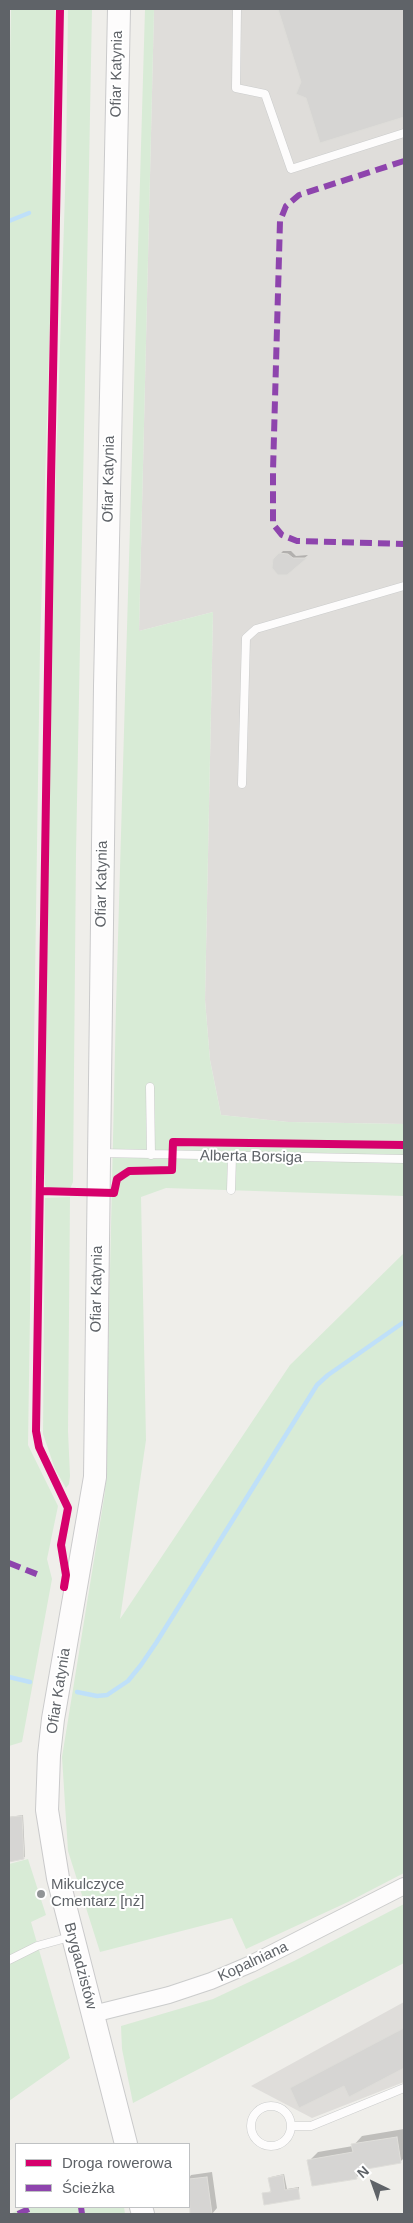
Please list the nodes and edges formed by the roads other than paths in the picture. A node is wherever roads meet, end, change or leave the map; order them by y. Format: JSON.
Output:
{"nodes":[{"id":1,"x":119,"y":9,"type":"edge"},
{"id":2,"x":238,"y":9,"type":"edge"},
{"id":3,"x":404,"y":133,"type":"edge"},
{"id":4,"x":404,"y":586,"type":"edge"},
{"id":5,"x":242,"y":784,"type":"dead end"},
{"id":6,"x":150,"y":1087,"type":"dead end"},
{"id":7,"x":98,"y":1153,"type":"junction"},
{"id":8,"x":151,"y":1155,"type":"junction"},
{"id":9,"x":232,"y":1156,"type":"junction"},
{"id":10,"x":404,"y":1159,"type":"edge"},
{"id":11,"x":231,"y":1190,"type":"dead end"},
{"id":12,"x":49,"y":1755,"type":"joint"},
{"id":13,"x":404,"y":1886,"type":"edge"},
{"id":14,"x":72,"y":1936,"type":"junction"},
{"id":15,"x":9,"y":1960,"type":"edge"},
{"id":16,"x":93,"y":2014,"type":"junction"},
{"id":17,"x":404,"y":2088,"type":"edge"},
{"id":18,"x":292,"y":2126,"type":"junction"},
{"id":19,"x":126,"y":2143,"type":"edge"}],
"edges":[{"from":1,"to":7,"type":"street","name":"Ofiar Katynia"},
{"from":2,"to":3,"type":"lane"},
{"from":4,"to":5,"type":"lane"},
{"from":6,"to":8,"type":"lane"},
{"from":7,"to":8,"type":"lane","name":"Alberta Borsiga"},
{"from":7,"to":12,"type":"street","name":"Ofiar Katynia"},
{"from":8,"to":9,"type":"lane","name":"Alberta Borsiga"},
{"from":9,"to":10,"type":"lane","name":"Alberta Borsiga"},
{"from":9,"to":11,"type":"lane"},
{"from":12,"to":14,"type":"street","name":"Brygadzistów"},
{"from":13,"to":16,"type":"street","name":"Kopalniana"},
{"from":14,"to":15,"type":"lane"},
{"from":14,"to":16,"type":"street","name":"Brygadzistów"},
{"from":16,"to":19,"type":"street","name":"Brygadzistów"},
{"from":17,"to":18,"type":"lane"},
{"from":18,"to":18,"type":"lane"}]}
